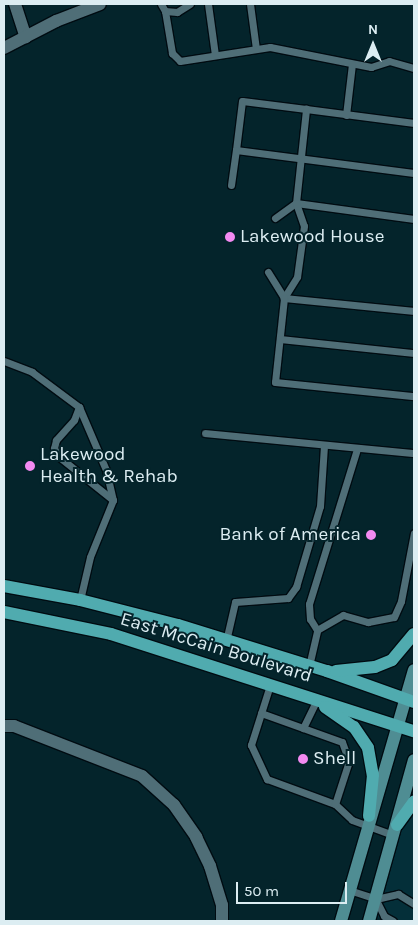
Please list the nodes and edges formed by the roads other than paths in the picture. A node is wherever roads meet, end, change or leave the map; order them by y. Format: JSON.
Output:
{"nodes":[{"id":1,"x":15,"y":4,"type":"edge"},
{"id":2,"x":100,"y":4,"type":"edge"},
{"id":3,"x":161,"y":4,"type":"edge"},
{"id":4,"x":190,"y":4,"type":"edge"},
{"id":5,"x":208,"y":4,"type":"edge"},
{"id":6,"x":250,"y":4,"type":"edge"},
{"id":7,"x":165,"y":11,"type":"junction"},
{"id":8,"x":26,"y":37,"type":"junction"},
{"id":9,"x":4,"y":48,"type":"edge"},
{"id":10,"x":256,"y":49,"type":"junction"},
{"id":11,"x":215,"y":55,"type":"junction"},
{"id":12,"x":352,"y":64,"type":"junction"},
{"id":13,"x":414,"y":68,"type":"edge"},
{"id":14,"x":306,"y":109,"type":"junction"},
{"id":15,"x":346,"y":115,"type":"junction"},
{"id":16,"x":414,"y":123,"type":"edge"},
{"id":17,"x":236,"y":150,"type":"junction"},
{"id":18,"x":301,"y":159,"type":"junction"},
{"id":19,"x":414,"y":173,"type":"edge"},
{"id":20,"x":231,"y":186,"type":"dead end"},
{"id":21,"x":296,"y":203,"type":"junction"},
{"id":22,"x":276,"y":218,"type":"dead end"},
{"id":23,"x":414,"y":219,"type":"edge"},
{"id":24,"x":268,"y":272,"type":"dead end"},
{"id":25,"x":284,"y":298,"type":"junction"},
{"id":26,"x":414,"y":311,"type":"edge"},
{"id":27,"x":280,"y":339,"type":"junction"},
{"id":28,"x":414,"y":353,"type":"edge"},
{"id":29,"x":4,"y":361,"type":"edge"},
{"id":30,"x":414,"y":396,"type":"edge"},
{"id":31,"x":79,"y":407,"type":"junction"},
{"id":32,"x":205,"y":433,"type":"dead end"},
{"id":33,"x":324,"y":446,"type":"junction"},
{"id":34,"x":357,"y":449,"type":"junction"},
{"id":35,"x":414,"y":453,"type":"edge"},
{"id":36,"x":112,"y":500,"type":"junction"},
{"id":37,"x":414,"y":533,"type":"edge"},
{"id":38,"x":4,"y":586,"type":"edge"},
{"id":39,"x":80,"y":600,"type":"junction"},
{"id":40,"x":4,"y":612,"type":"edge"},
{"id":41,"x":317,"y":630,"type":"junction"},
{"id":42,"x":414,"y":634,"type":"edge"},
{"id":43,"x":226,"y":640,"type":"junction"},
{"id":44,"x":310,"y":666,"type":"junction"},
{"id":45,"x":414,"y":670,"type":"edge"},
{"id":46,"x":327,"y":671,"type":"junction"},
{"id":47,"x":270,"y":685,"type":"junction"},
{"id":48,"x":317,"y":701,"type":"junction"},
{"id":49,"x":410,"y":701,"type":"edge"},
{"id":50,"x":261,"y":713,"type":"junction"},
{"id":51,"x":4,"y":726,"type":"edge"},
{"id":52,"x":398,"y":726,"type":"junction"},
{"id":53,"x":303,"y":728,"type":"junction"},
{"id":54,"x":414,"y":731,"type":"edge"},
{"id":55,"x":414,"y":760,"type":"edge"},
{"id":56,"x":414,"y":802,"type":"edge"},
{"id":57,"x":334,"y":804,"type":"junction"},
{"id":58,"x":368,"y":821,"type":"junction"},
{"id":59,"x":395,"y":830,"type":"junction"},
{"id":60,"x":349,"y":890,"type":"junction"},
{"id":61,"x":376,"y":899,"type":"junction"},
{"id":62,"x":414,"y":904,"type":"edge"},
{"id":63,"x":222,"y":921,"type":"edge"},
{"id":64,"x":341,"y":921,"type":"edge"},
{"id":65,"x":369,"y":921,"type":"edge"},
{"id":66,"x":393,"y":921,"type":"edge"}],
"edges":[{"from":1,"to":8,"type":"street"},
{"from":2,"to":8,"type":"street"},
{"from":3,"to":7,"type":"lane"},
{"from":4,"to":7,"type":"lane"},
{"from":5,"to":11,"type":"lane"},
{"from":6,"to":10,"type":"lane"},
{"from":7,"to":11,"type":"lane"},
{"from":8,"to":9,"type":"street"},
{"from":10,"to":11,"type":"lane"},
{"from":10,"to":12,"type":"lane"},
{"from":12,"to":13,"type":"lane"},
{"from":12,"to":15,"type":"lane"},
{"from":14,"to":15,"type":"lane"},
{"from":14,"to":17,"type":"lane"},
{"from":14,"to":18,"type":"lane"},
{"from":15,"to":16,"type":"lane"},
{"from":17,"to":18,"type":"lane"},
{"from":17,"to":20,"type":"lane"},
{"from":18,"to":19,"type":"lane"},
{"from":18,"to":21,"type":"lane"},
{"from":21,"to":22,"type":"lane"},
{"from":21,"to":23,"type":"lane"},
{"from":21,"to":25,"type":"lane"},
{"from":24,"to":25,"type":"lane"},
{"from":25,"to":26,"type":"lane"},
{"from":25,"to":27,"type":"lane"},
{"from":27,"to":28,"type":"lane"},
{"from":27,"to":30,"type":"lane"},
{"from":29,"to":31,"type":"lane"},
{"from":31,"to":36,"type":"lane"},
{"from":31,"to":36,"type":"lane"},
{"from":32,"to":33,"type":"lane"},
{"from":33,"to":34,"type":"lane"},
{"from":33,"to":43,"type":"lane"},
{"from":34,"to":35,"type":"lane"},
{"from":34,"to":41,"type":"lane"},
{"from":36,"to":39,"type":"lane"},
{"from":37,"to":41,"type":"lane"},
{"from":38,"to":39,"type":"main road","name":"East McCain Boulevard"},
{"from":39,"to":43,"type":"main road","name":"East McCain Boulevard"},
{"from":40,"to":47,"type":"main road","name":"East McCain Boulevard"},
{"from":41,"to":44,"type":"lane"},
{"from":42,"to":46,"type":"main road"},
{"from":43,"to":44,"type":"main road","name":"East McCain Boulevard"},
{"from":44,"to":46,"type":"main road","name":"East McCain Boulevard"},
{"from":45,"to":49,"type":"street"},
{"from":46,"to":49,"type":"main road","name":"East McCain Boulevard"},
{"from":47,"to":48,"type":"main road","name":"East McCain Boulevard"},
{"from":47,"to":50,"type":"lane"},
{"from":48,"to":52,"type":"main road","name":"East McCain Boulevard"},
{"from":48,"to":53,"type":"lane"},
{"from":48,"to":58,"type":"main road"},
{"from":49,"to":52,"type":"street"},
{"from":50,"to":53,"type":"lane"},
{"from":50,"to":57,"type":"lane"},
{"from":51,"to":63,"type":"street"},
{"from":52,"to":54,"type":"main road","name":"East McCain Boulevard"},
{"from":52,"to":58,"type":"street"},
{"from":53,"to":57,"type":"lane"},
{"from":55,"to":59,"type":"street"},
{"from":56,"to":59,"type":"main road"},
{"from":57,"to":58,"type":"lane"},
{"from":58,"to":59,"type":"lane"},
{"from":58,"to":60,"type":"street"},
{"from":59,"to":61,"type":"street"},
{"from":60,"to":61,"type":"lane"},
{"from":60,"to":64,"type":"street"},
{"from":61,"to":62,"type":"lane"},
{"from":61,"to":65,"type":"street"},
{"from":61,"to":66,"type":"lane"}]}
